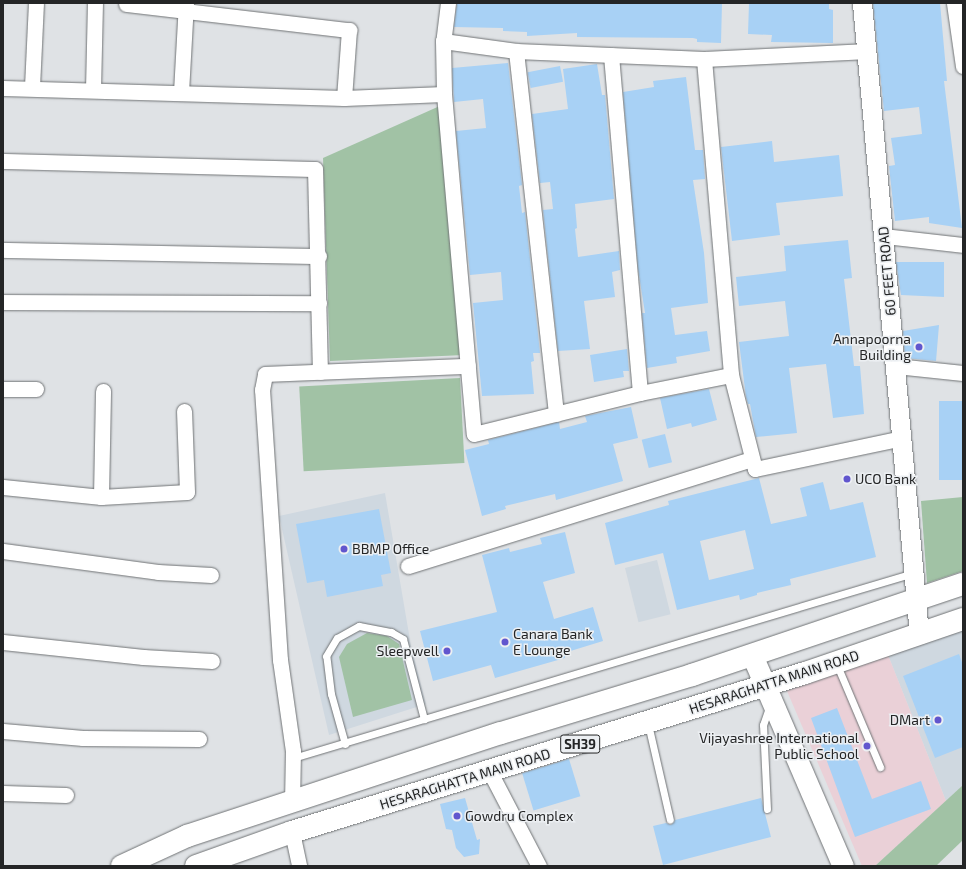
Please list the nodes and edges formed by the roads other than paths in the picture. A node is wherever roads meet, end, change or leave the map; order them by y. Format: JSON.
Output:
{"nodes":[{"id":1,"x":36,"y":3,"type":"edge"},
{"id":2,"x":96,"y":3,"type":"edge"},
{"id":3,"x":448,"y":3,"type":"edge"},
{"id":4,"x":862,"y":3,"type":"edge"},
{"id":5,"x":954,"y":3,"type":"edge"},
{"id":6,"x":126,"y":4,"type":"edge"},
{"id":7,"x":185,"y":6,"type":"edge"},
{"id":8,"x":443,"y":41,"type":"junction"},
{"id":9,"x":516,"y":51,"type":"junction"},
{"id":10,"x":868,"y":51,"type":"junction"},
{"id":11,"x":611,"y":55,"type":"junction"},
{"id":12,"x":704,"y":59,"type":"junction"},
{"id":13,"x":963,"y":66,"type":"edge"},
{"id":14,"x":32,"y":87,"type":"junction"},
{"id":15,"x":3,"y":88,"type":"edge"},
{"id":16,"x":93,"y":90,"type":"junction"},
{"id":17,"x":181,"y":92,"type":"junction"},
{"id":18,"x":444,"y":94,"type":"junction"},
{"id":19,"x":344,"y":98,"type":"junction"},
{"id":20,"x":3,"y":161,"type":"edge"},
{"id":21,"x":884,"y":236,"type":"junction"},
{"id":22,"x":963,"y":245,"type":"edge"},
{"id":23,"x":3,"y":250,"type":"edge"},
{"id":24,"x":319,"y":256,"type":"junction"},
{"id":25,"x":3,"y":302,"type":"edge"},
{"id":26,"x":319,"y":303,"type":"junction"},
{"id":27,"x":468,"y":366,"type":"junction"},
{"id":28,"x":896,"y":366,"type":"junction"},
{"id":29,"x":320,"y":372,"type":"junction"},
{"id":30,"x":963,"y":373,"type":"edge"},
{"id":31,"x":731,"y":375,"type":"junction"},
{"id":32,"x":3,"y":389,"type":"edge"},
{"id":33,"x":36,"y":389,"type":"dead end"},
{"id":34,"x":103,"y":391,"type":"dead end"},
{"id":35,"x":640,"y":393,"type":"junction"},
{"id":36,"x":184,"y":411,"type":"dead end"},
{"id":37,"x":556,"y":414,"type":"junction"},
{"id":38,"x":902,"y":438,"type":"junction"},
{"id":39,"x":752,"y":459,"type":"junction"},
{"id":40,"x":3,"y":487,"type":"edge"},
{"id":41,"x":100,"y":498,"type":"junction"},
{"id":42,"x":3,"y":551,"type":"edge"},
{"id":43,"x":408,"y":566,"type":"dead end"},
{"id":44,"x":914,"y":572,"type":"junction"},
{"id":45,"x":211,"y":575,"type":"dead end"},
{"id":46,"x":963,"y":584,"type":"edge"},
{"id":47,"x":916,"y":599,"type":"junction"},
{"id":48,"x":963,"y":619,"type":"edge"},
{"id":49,"x":919,"y":634,"type":"junction"},
{"id":50,"x":3,"y":642,"type":"edge"},
{"id":51,"x":752,"y":655,"type":"junction"},
{"id":52,"x":212,"y":661,"type":"dead end"},
{"id":53,"x":836,"y":663,"type":"junction"},
{"id":54,"x":769,"y":692,"type":"junction"},
{"id":55,"x":424,"y":719,"type":"junction"},
{"id":56,"x":648,"y":722,"type":"junction"},
{"id":57,"x":3,"y":731,"type":"edge"},
{"id":58,"x":199,"y":739,"type":"dead end"},
{"id":59,"x":345,"y":744,"type":"junction"},
{"id":60,"x":293,"y":758,"type":"junction"},
{"id":61,"x":880,"y":767,"type":"dead end"},
{"id":62,"x":490,"y":772,"type":"junction"},
{"id":63,"x":3,"y":793,"type":"edge"},
{"id":64,"x":66,"y":795,"type":"dead end"},
{"id":65,"x":292,"y":803,"type":"junction"},
{"id":66,"x":767,"y":809,"type":"dead end"},
{"id":67,"x":670,"y":820,"type":"dead end"},
{"id":68,"x":292,"y":832,"type":"junction"},
{"id":69,"x":122,"y":866,"type":"edge"},
{"id":70,"x":196,"y":866,"type":"edge"},
{"id":71,"x":299,"y":866,"type":"edge"},
{"id":72,"x":539,"y":866,"type":"edge"},
{"id":73,"x":843,"y":866,"type":"edge"}],
"edges":[{"from":1,"to":14,"type":"street"},
{"from":2,"to":16,"type":"street"},
{"from":3,"to":8,"type":"street"},
{"from":4,"to":10,"type":"street","name":"60 FEET ROAD"},
{"from":5,"to":13,"type":"street"},
{"from":6,"to":7,"type":"street"},
{"from":7,"to":17,"type":"street"},
{"from":7,"to":19,"type":"street"},
{"from":8,"to":9,"type":"street"},
{"from":8,"to":18,"type":"street"},
{"from":9,"to":11,"type":"street"},
{"from":9,"to":37,"type":"street"},
{"from":10,"to":12,"type":"street"},
{"from":10,"to":21,"type":"street","name":"60 FEET ROAD"},
{"from":11,"to":12,"type":"street"},
{"from":11,"to":35,"type":"street"},
{"from":12,"to":31,"type":"street"},
{"from":14,"to":15,"type":"street"},
{"from":14,"to":16,"type":"street"},
{"from":16,"to":17,"type":"street"},
{"from":17,"to":19,"type":"street"},
{"from":18,"to":19,"type":"street"},
{"from":18,"to":27,"type":"street"},
{"from":20,"to":24,"type":"street"},
{"from":21,"to":22,"type":"street"},
{"from":21,"to":28,"type":"street","name":"60 FEET ROAD"},
{"from":23,"to":24,"type":"street"},
{"from":24,"to":26,"type":"street"},
{"from":25,"to":26,"type":"street"},
{"from":26,"to":29,"type":"street"},
{"from":27,"to":29,"type":"street"},
{"from":27,"to":37,"type":"street"},
{"from":28,"to":30,"type":"street"},
{"from":28,"to":38,"type":"street","name":"60 FEET ROAD"},
{"from":29,"to":60,"type":"street"},
{"from":31,"to":35,"type":"street"},
{"from":31,"to":39,"type":"street"},
{"from":32,"to":33,"type":"street"},
{"from":34,"to":41,"type":"street"},
{"from":35,"to":37,"type":"street"},
{"from":36,"to":41,"type":"street"},
{"from":38,"to":39,"type":"street"},
{"from":38,"to":44,"type":"street","name":"60 FEET ROAD"},
{"from":39,"to":43,"type":"street"},
{"from":40,"to":41,"type":"street"},
{"from":42,"to":45,"type":"street"},
{"from":44,"to":47,"type":"street","name":"60 FEET ROAD"},
{"from":44,"to":55,"type":"lane"},
{"from":46,"to":47,"type":"main road"},
{"from":47,"to":49,"type":"street","name":"60 FEET ROAD"},
{"from":47,"to":51,"type":"main road"},
{"from":48,"to":49,"type":"main road","name":"HESARAGHATTA MAIN ROAD","number":"SH39"},
{"from":49,"to":53,"type":"main road","name":"HESARAGHATTA MAIN ROAD","number":"SH39"},
{"from":50,"to":52,"type":"street"},
{"from":51,"to":54,"type":"main road"},
{"from":51,"to":65,"type":"main road"},
{"from":53,"to":54,"type":"main road","name":"HESARAGHATTA MAIN ROAD","number":"SH39"},
{"from":53,"to":61,"type":"lane"},
{"from":54,"to":56,"type":"main road","name":"HESARAGHATTA MAIN ROAD","number":"SH39"},
{"from":54,"to":66,"type":"lane"},
{"from":54,"to":73,"type":"main road"},
{"from":55,"to":59,"type":"lane"},
{"from":55,"to":59,"type":"lane"},
{"from":56,"to":62,"type":"main road","name":"HESARAGHATTA MAIN ROAD","number":"SH39"},
{"from":56,"to":67,"type":"lane"},
{"from":57,"to":58,"type":"street"},
{"from":59,"to":60,"type":"lane"},
{"from":60,"to":65,"type":"street"},
{"from":62,"to":68,"type":"main road","name":"HESARAGHATTA MAIN ROAD","number":"SH39"},
{"from":62,"to":72,"type":"street"},
{"from":63,"to":64,"type":"street"},
{"from":65,"to":69,"type":"main road"},
{"from":68,"to":70,"type":"main road","name":"HESARAGHATTA MAIN ROAD","number":"SH39"},
{"from":68,"to":71,"type":"street"}]}
